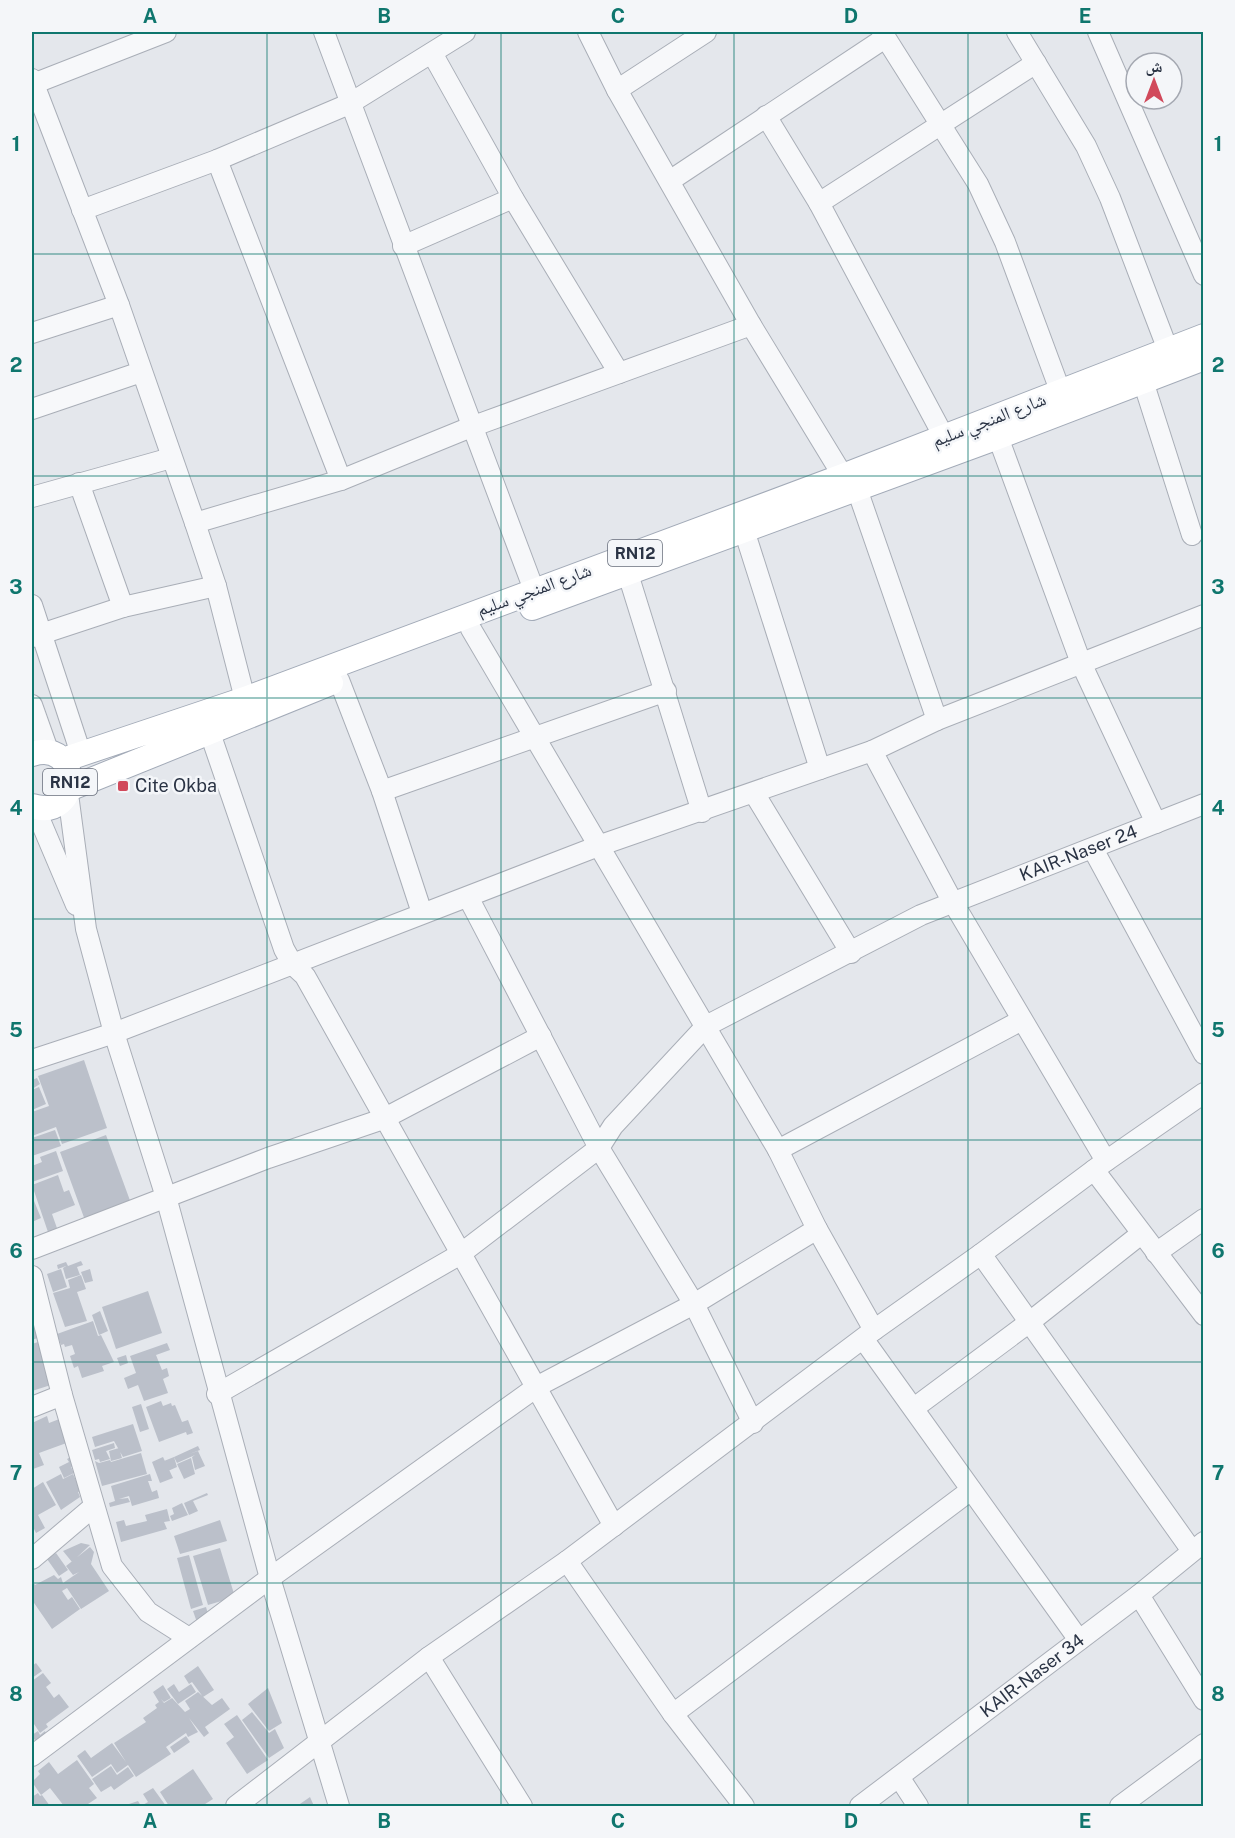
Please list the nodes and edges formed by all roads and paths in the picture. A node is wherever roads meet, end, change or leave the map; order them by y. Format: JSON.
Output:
{"nodes":[{"id":1,"x":166,"y":32,"type":"edge"},
{"id":2,"x":324,"y":32,"type":"edge"},
{"id":3,"x":465,"y":32,"type":"edge"},
{"id":4,"x":588,"y":32,"type":"edge"},
{"id":5,"x":706,"y":32,"type":"edge"},
{"id":6,"x":1017,"y":32,"type":"edge"},
{"id":7,"x":1098,"y":32,"type":"edge"},
{"id":8,"x":883,"y":35,"type":"edge"},
{"id":9,"x":432,"y":54,"type":"junction"},
{"id":10,"x":1036,"y":63,"type":"junction"},
{"id":11,"x":32,"y":81,"type":"edge"},
{"id":12,"x":617,"y":90,"type":"junction"},
{"id":13,"x":349,"y":104,"type":"junction"},
{"id":14,"x":766,"y":116,"type":"junction"},
{"id":15,"x":941,"y":126,"type":"junction"},
{"id":16,"x":217,"y":160,"type":"junction"},
{"id":17,"x":671,"y":180,"type":"junction"},
{"id":18,"x":513,"y":198,"type":"junction"},
{"id":19,"x":819,"y":202,"type":"junction"},
{"id":20,"x":82,"y":210,"type":"junction"},
{"id":21,"x":403,"y":246,"type":"junction"},
{"id":22,"x":1203,"y":275,"type":"edge"},
{"id":23,"x":119,"y":305,"type":"junction"},
{"id":24,"x":751,"y":325,"type":"junction"},
{"id":25,"x":32,"y":333,"type":"edge"},
{"id":26,"x":1203,"y":336,"type":"edge"},
{"id":27,"x":1168,"y":350,"type":"junction"},
{"id":28,"x":1203,"y":358,"type":"edge"},
{"id":29,"x":141,"y":372,"type":"junction"},
{"id":30,"x":619,"y":374,"type":"junction"},
{"id":31,"x":1143,"y":381,"type":"junction"},
{"id":32,"x":1061,"y":393,"type":"junction"},
{"id":33,"x":32,"y":409,"type":"edge"},
{"id":34,"x":471,"y":427,"type":"junction"},
{"id":35,"x":944,"y":437,"type":"junction"},
{"id":36,"x":998,"y":437,"type":"junction"},
{"id":37,"x":171,"y":458,"type":"junction"},
{"id":38,"x":341,"y":480,"type":"junction"},
{"id":39,"x":850,"y":482,"type":"junction"},
{"id":40,"x":79,"y":483,"type":"junction"},
{"id":41,"x":32,"y":497,"type":"edge"},
{"id":42,"x":195,"y":523,"type":"junction"},
{"id":43,"x":744,"y":531,"type":"junction"},
{"id":44,"x":1192,"y":535,"type":"dead end"},
{"id":45,"x":628,"y":574,"type":"junction"},
{"id":46,"x":216,"y":586,"type":"junction"},
{"id":47,"x":534,"y":590,"type":"junction"},
{"id":48,"x":32,"y":605,"type":"edge"},
{"id":49,"x":123,"y":606,"type":"junction"},
{"id":50,"x":1203,"y":615,"type":"edge"},
{"id":51,"x":471,"y":629,"type":"junction"},
{"id":52,"x":36,"y":635,"type":"edge"},
{"id":53,"x":1081,"y":663,"type":"junction"},
{"id":54,"x":339,"y":680,"type":"junction"},
{"id":55,"x":666,"y":691,"type":"junction"},
{"id":56,"x":245,"y":699,"type":"junction"},
{"id":57,"x":32,"y":705,"type":"edge"},
{"id":58,"x":938,"y":720,"type":"junction"},
{"id":59,"x":210,"y":733,"type":"junction"},
{"id":60,"x":537,"y":737,"type":"junction"},
{"id":61,"x":872,"y":751,"type":"junction"},
{"id":62,"x":56,"y":755,"type":"edge"},
{"id":63,"x":820,"y":769,"type":"junction"},
{"id":64,"x":68,"y":791,"type":"junction"},
{"id":65,"x":382,"y":791,"type":"junction"},
{"id":66,"x":754,"y":793,"type":"junction"},
{"id":67,"x":1203,"y":804,"type":"edge"},
{"id":68,"x":33,"y":806,"type":"edge"},
{"id":69,"x":702,"y":812,"type":"junction"},
{"id":70,"x":1156,"y":823,"type":"junction"},
{"id":71,"x":601,"y":845,"type":"junction"},
{"id":72,"x":1093,"y":849,"type":"junction"},
{"id":73,"x":468,"y":897,"type":"junction"},
{"id":74,"x":954,"y":904,"type":"junction"},
{"id":75,"x":422,"y":913,"type":"junction"},
{"id":76,"x":86,"y":929,"type":"junction"},
{"id":77,"x":851,"y":953,"type":"junction"},
{"id":78,"x":293,"y":965,"type":"junction"},
{"id":79,"x":1022,"y":1020,"type":"junction"},
{"id":80,"x":706,"y":1026,"type":"junction"},
{"id":81,"x":114,"y":1033,"type":"junction"},
{"id":82,"x":541,"y":1036,"type":"junction"},
{"id":83,"x":1203,"y":1054,"type":"edge"},
{"id":84,"x":32,"y":1060,"type":"edge"},
{"id":85,"x":1203,"y":1093,"type":"edge"},
{"id":86,"x":383,"y":1119,"type":"junction"},
{"id":87,"x":599,"y":1148,"type":"junction"},
{"id":88,"x":778,"y":1150,"type":"junction"},
{"id":89,"x":1100,"y":1166,"type":"junction"},
{"id":90,"x":166,"y":1197,"type":"junction"},
{"id":91,"x":1203,"y":1219,"type":"edge"},
{"id":92,"x":817,"y":1229,"type":"junction"},
{"id":93,"x":1141,"y":1234,"type":"junction"},
{"id":94,"x":32,"y":1249,"type":"edge"},
{"id":95,"x":1156,"y":1253,"type":"junction"},
{"id":96,"x":981,"y":1254,"type":"junction"},
{"id":97,"x":459,"y":1255,"type":"junction"},
{"id":98,"x":32,"y":1276,"type":"edge"},
{"id":99,"x":694,"y":1304,"type":"junction"},
{"id":100,"x":1203,"y":1315,"type":"edge"},
{"id":101,"x":1031,"y":1321,"type":"junction"},
{"id":102,"x":869,"y":1335,"type":"junction"},
{"id":103,"x":538,"y":1386,"type":"junction"},
{"id":104,"x":218,"y":1394,"type":"junction"},
{"id":105,"x":62,"y":1395,"type":"junction"},
{"id":106,"x":32,"y":1407,"type":"edge"},
{"id":107,"x":914,"y":1408,"type":"junction"},
{"id":108,"x":753,"y":1423,"type":"junction"},
{"id":109,"x":971,"y":1490,"type":"junction"},
{"id":110,"x":93,"y":1507,"type":"junction"},
{"id":111,"x":614,"y":1526,"type":"junction"},
{"id":112,"x":1198,"y":1547,"type":"edge"},
{"id":113,"x":32,"y":1559,"type":"edge"},
{"id":114,"x":567,"y":1562,"type":"junction"},
{"id":115,"x":270,"y":1578,"type":"junction"},
{"id":116,"x":1139,"y":1595,"type":"junction"},
{"id":117,"x":189,"y":1638,"type":"junction"},
{"id":118,"x":1078,"y":1640,"type":"junction"},
{"id":119,"x":429,"y":1657,"type":"junction"},
{"id":120,"x":1203,"y":1700,"type":"edge"},
{"id":121,"x":673,"y":1714,"type":"junction"},
{"id":122,"x":319,"y":1743,"type":"junction"},
{"id":123,"x":1203,"y":1744,"type":"edge"},
{"id":124,"x":32,"y":1756,"type":"edge"},
{"id":125,"x":899,"y":1777,"type":"junction"},
{"id":126,"x":237,"y":1806,"type":"edge"},
{"id":127,"x":339,"y":1806,"type":"edge"},
{"id":128,"x":522,"y":1806,"type":"edge"},
{"id":129,"x":744,"y":1806,"type":"edge"},
{"id":130,"x":860,"y":1806,"type":"edge"},
{"id":131,"x":918,"y":1806,"type":"edge"},
{"id":132,"x":1120,"y":1806,"type":"edge"}],
"edges":[{"from":1,"to":11,"type":"street"},
{"from":2,"to":13,"type":"street"},
{"from":3,"to":9,"type":"street"},
{"from":4,"to":12,"type":"street"},
{"from":5,"to":12,"type":"street"},
{"from":6,"to":10,"type":"street"},
{"from":7,"to":22,"type":"street"},
{"from":8,"to":14,"type":"street"},
{"from":8,"to":15,"type":"street"},
{"from":9,"to":13,"type":"street"},
{"from":9,"to":18,"type":"street"},
{"from":10,"to":15,"type":"street"},
{"from":10,"to":27,"type":"street"},
{"from":11,"to":20,"type":"street"},
{"from":12,"to":17,"type":"street"},
{"from":13,"to":16,"type":"street"},
{"from":13,"to":21,"type":"street"},
{"from":14,"to":17,"type":"street"},
{"from":14,"to":19,"type":"street"},
{"from":15,"to":19,"type":"street"},
{"from":15,"to":32,"type":"street"},
{"from":16,"to":20,"type":"street"},
{"from":16,"to":38,"type":"street"},
{"from":17,"to":24,"type":"street"},
{"from":18,"to":21,"type":"street"},
{"from":18,"to":30,"type":"street"},
{"from":19,"to":35,"type":"street"},
{"from":20,"to":23,"type":"street"},
{"from":21,"to":34,"type":"street"},
{"from":23,"to":25,"type":"street"},
{"from":23,"to":29,"type":"street"},
{"from":24,"to":30,"type":"street"},
{"from":24,"to":39,"type":"street"},
{"from":26,"to":27,"type":"main road","name":"شارع المنجي سليم","number":"RN12"},
{"from":27,"to":32,"type":"main road","name":"شارع المنجي سليم","number":"RN12"},
{"from":28,"to":31,"type":"main road","name":"شارع المنجي سليم","number":"RN12"},
{"from":29,"to":33,"type":"street"},
{"from":29,"to":37,"type":"street"},
{"from":30,"to":34,"type":"street"},
{"from":31,"to":36,"type":"main road","name":"شارع المنجي سليم","number":"RN12"},
{"from":31,"to":44,"type":"street"},
{"from":32,"to":35,"type":"main road","name":"شارع المنجي سليم","number":"RN12"},
{"from":34,"to":38,"type":"street"},
{"from":34,"to":47,"type":"street"},
{"from":35,"to":39,"type":"main road","name":"شارع المنجي سليم","number":"RN12"},
{"from":36,"to":39,"type":"main road","name":"شارع المنجي سليم","number":"RN12"},
{"from":36,"to":53,"type":"street"},
{"from":37,"to":40,"type":"street"},
{"from":37,"to":42,"type":"street"},
{"from":38,"to":42,"type":"street"},
{"from":39,"to":43,"type":"main road","name":"شارع المنجي سليم","number":"RN12"},
{"from":39,"to":47,"type":"main road","name":"شارع المنجي سليم","number":"RN12"},
{"from":39,"to":58,"type":"street"},
{"from":40,"to":41,"type":"street"},
{"from":40,"to":49,"type":"street"},
{"from":42,"to":46,"type":"street"},
{"from":43,"to":45,"type":"main road","name":"شارع المنجي سليم","number":"RN12"},
{"from":43,"to":63,"type":"street"},
{"from":45,"to":51,"type":"main road","name":"شارع المنجي سليم","number":"RN12"},
{"from":45,"to":55,"type":"street"},
{"from":46,"to":49,"type":"street"},
{"from":46,"to":56,"type":"street"},
{"from":47,"to":56,"type":"main road","name":"شارع المنجي سليم","number":"RN12"},
{"from":48,"to":52,"type":"street"},
{"from":49,"to":52,"type":"street"},
{"from":50,"to":53,"type":"street"},
{"from":51,"to":54,"type":"main road","name":"شارع المنجي سليم","number":"RN12"},
{"from":51,"to":60,"type":"street"},
{"from":52,"to":62,"type":"street"},
{"from":53,"to":58,"type":"street"},
{"from":53,"to":70,"type":"street"},
{"from":54,"to":59,"type":"main road","name":"شارع المنجي سليم","number":"RN12"},
{"from":54,"to":65,"type":"street"},
{"from":55,"to":60,"type":"street"},
{"from":55,"to":69,"type":"street"},
{"from":56,"to":62,"type":"main road","name":"شارع المنجي سليم","number":"RN12"},
{"from":57,"to":62,"type":"street"},
{"from":58,"to":61,"type":"street"},
{"from":59,"to":64,"type":"main road","name":"شارع المنجي سليم","number":"RN12"},
{"from":59,"to":78,"type":"street"},
{"from":60,"to":65,"type":"street"},
{"from":60,"to":71,"type":"street"},
{"from":61,"to":63,"type":"street"},
{"from":61,"to":74,"type":"street"},
{"from":62,"to":64,"type":"main road","number":"RN12"},
{"from":63,"to":66,"type":"street"},
{"from":64,"to":68,"type":"main road","number":"RN12"},
{"from":64,"to":76,"type":"street"},
{"from":65,"to":75,"type":"street"},
{"from":66,"to":69,"type":"street"},
{"from":66,"to":77,"type":"street"},
{"from":67,"to":70,"type":"street","name":"KAIR-Naser 24"},
{"from":68,"to":76,"type":"street"},
{"from":69,"to":71,"type":"street"},
{"from":70,"to":72,"type":"street","name":"KAIR-Naser 24"},
{"from":71,"to":73,"type":"street"},
{"from":71,"to":80,"type":"street"},
{"from":72,"to":74,"type":"street","name":"KAIR-Naser 24"},
{"from":72,"to":83,"type":"street"},
{"from":73,"to":75,"type":"street"},
{"from":73,"to":82,"type":"street"},
{"from":74,"to":77,"type":"street","name":"KAIR-Naser 24"},
{"from":74,"to":79,"type":"street"},
{"from":75,"to":78,"type":"street"},
{"from":76,"to":81,"type":"street"},
{"from":77,"to":80,"type":"street","name":"KAIR-Naser 24"},
{"from":78,"to":81,"type":"street"},
{"from":78,"to":86,"type":"street"},
{"from":79,"to":88,"type":"street"},
{"from":79,"to":89,"type":"street"},
{"from":80,"to":87,"type":"street"},
{"from":80,"to":88,"type":"street"},
{"from":81,"to":84,"type":"street"},
{"from":81,"to":90,"type":"street"},
{"from":82,"to":86,"type":"street"},
{"from":82,"to":87,"type":"street"},
{"from":85,"to":89,"type":"street"},
{"from":86,"to":90,"type":"street"},
{"from":86,"to":97,"type":"street"},
{"from":87,"to":97,"type":"street"},
{"from":87,"to":99,"type":"street"},
{"from":88,"to":92,"type":"street"},
{"from":89,"to":93,"type":"street"},
{"from":89,"to":96,"type":"street"},
{"from":90,"to":94,"type":"street"},
{"from":90,"to":104,"type":"street"},
{"from":91,"to":95,"type":"street"},
{"from":92,"to":99,"type":"street"},
{"from":92,"to":102,"type":"street"},
{"from":93,"to":95,"type":"street"},
{"from":93,"to":101,"type":"street"},
{"from":95,"to":100,"type":"street"},
{"from":96,"to":101,"type":"street"},
{"from":96,"to":102,"type":"street"},
{"from":97,"to":103,"type":"street"},
{"from":97,"to":104,"type":"street"},
{"from":98,"to":105,"type":"street"},
{"from":99,"to":103,"type":"street"},
{"from":99,"to":108,"type":"street"},
{"from":101,"to":107,"type":"street"},
{"from":101,"to":112,"type":"street"},
{"from":102,"to":107,"type":"street"},
{"from":102,"to":108,"type":"street"},
{"from":103,"to":111,"type":"street"},
{"from":103,"to":115,"type":"street"},
{"from":104,"to":115,"type":"street"},
{"from":105,"to":106,"type":"street"},
{"from":105,"to":110,"type":"street"},
{"from":107,"to":109,"type":"street"},
{"from":108,"to":111,"type":"street"},
{"from":109,"to":118,"type":"street"},
{"from":109,"to":121,"type":"street"},
{"from":110,"to":113,"type":"street"},
{"from":110,"to":117,"type":"street"},
{"from":111,"to":114,"type":"street"},
{"from":112,"to":116,"type":"street","name":"KAIR-Naser 34"},
{"from":114,"to":119,"type":"street"},
{"from":114,"to":121,"type":"street"},
{"from":115,"to":117,"type":"street"},
{"from":115,"to":122,"type":"street"},
{"from":116,"to":118,"type":"street","name":"KAIR-Naser 34"},
{"from":116,"to":120,"type":"street"},
{"from":117,"to":124,"type":"street"},
{"from":118,"to":125,"type":"street","name":"KAIR-Naser 34"},
{"from":119,"to":122,"type":"street"},
{"from":119,"to":128,"type":"street"},
{"from":121,"to":129,"type":"street"},
{"from":122,"to":126,"type":"street"},
{"from":122,"to":127,"type":"street"},
{"from":123,"to":132,"type":"street"},
{"from":125,"to":130,"type":"street","name":"KAIR-Naser 34"},
{"from":125,"to":131,"type":"street"}]}
